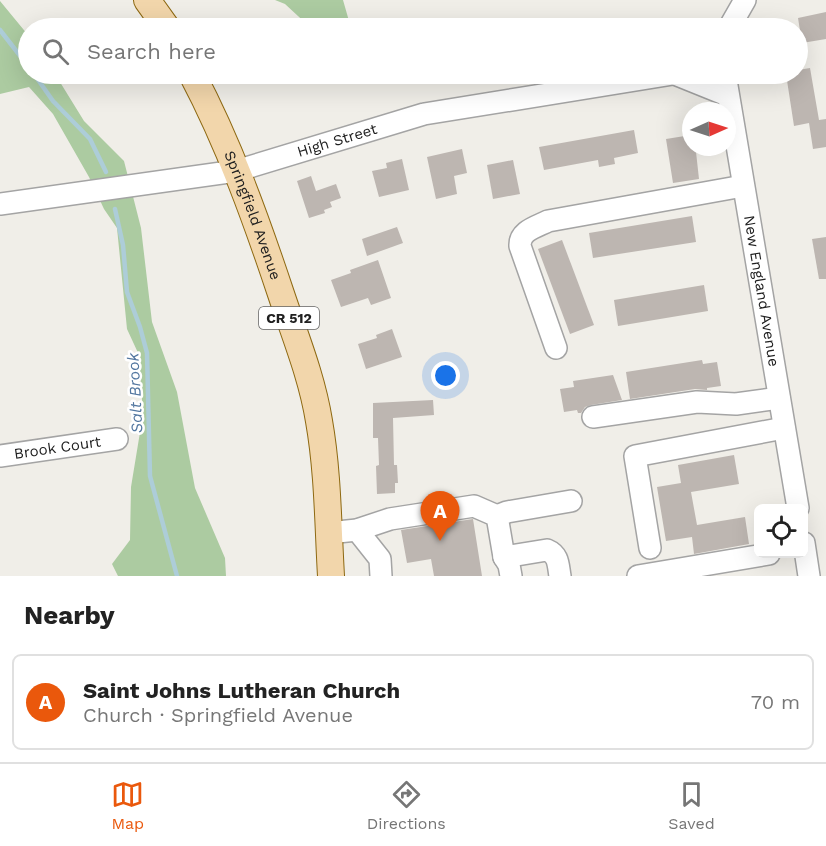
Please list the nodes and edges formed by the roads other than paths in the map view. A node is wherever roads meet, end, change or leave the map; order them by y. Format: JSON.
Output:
{"nodes":[{"id":1,"x":147,"y":0,"type":"edge"},
{"id":2,"x":745,"y":0,"type":"edge"},
{"id":3,"x":160,"y":18,"type":"edge"},
{"id":4,"x":735,"y":18,"type":"edge"},
{"id":5,"x":197,"y":84,"type":"edge"},
{"id":6,"x":612,"y":84,"type":"edge"},
{"id":7,"x":699,"y":84,"type":"edge"},
{"id":8,"x":726,"y":84,"type":"edge"},
{"id":9,"x":727,"y":95,"type":"junction"},
{"id":10,"x":236,"y":171,"type":"junction"},
{"id":11,"x":743,"y":186,"type":"junction"},
{"id":12,"x":0,"y":204,"type":"edge"},
{"id":13,"x":556,"y":348,"type":"dead end"},
{"id":14,"x":779,"y":398,"type":"junction"},
{"id":15,"x":593,"y":417,"type":"dead end"},
{"id":16,"x":784,"y":428,"type":"junction"},
{"id":17,"x":117,"y":439,"type":"dead end"},
{"id":18,"x":0,"y":456,"type":"edge"},
{"id":19,"x":571,"y":501,"type":"dead end"},
{"id":20,"x":797,"y":504,"type":"edge"},
{"id":21,"x":498,"y":516,"type":"junction"},
{"id":22,"x":390,"y":519,"type":"junction"},
{"id":23,"x":357,"y":530,"type":"junction"},
{"id":24,"x":328,"y":532,"type":"junction"},
{"id":25,"x":650,"y":548,"type":"dead end"},
{"id":26,"x":754,"y":557,"type":"edge"},
{"id":27,"x":806,"y":558,"type":"edge"},
{"id":28,"x":507,"y":567,"type":"edge"},
{"id":29,"x":380,"y":568,"type":"edge"},
{"id":30,"x":332,"y":576,"type":"edge"},
{"id":31,"x":560,"y":576,"type":"edge"},
{"id":32,"x":638,"y":576,"type":"edge"},
{"id":33,"x":809,"y":576,"type":"edge"}],
"edges":[{"from":1,"to":3,"type":"main road"},
{"from":2,"to":4,"type":"street"},
{"from":5,"to":10,"type":"main road","name":"Springfield Avenue","number":"CR 512"},
{"from":6,"to":10,"type":"street","name":"High Street"},
{"from":7,"to":9,"type":"street","name":"High Street"},
{"from":8,"to":9,"type":"street","name":"New England Avenue"},
{"from":9,"to":11,"type":"street","name":"New England Avenue"},
{"from":10,"to":12,"type":"street","name":"High Street"},
{"from":10,"to":24,"type":"main road","name":"Springfield Avenue","number":"CR 512"},
{"from":11,"to":13,"type":"street"},
{"from":11,"to":14,"type":"street","name":"New England Avenue"},
{"from":14,"to":15,"type":"street"},
{"from":14,"to":16,"type":"street","name":"New England Avenue"},
{"from":16,"to":20,"type":"street","name":"New England Avenue"},
{"from":16,"to":25,"type":"street"},
{"from":17,"to":18,"type":"street","name":"Brook Court"},
{"from":19,"to":21,"type":"street"},
{"from":21,"to":22,"type":"street"},
{"from":21,"to":28,"type":"street"},
{"from":22,"to":23,"type":"street"},
{"from":22,"to":29,"type":"street"},
{"from":23,"to":24,"type":"street"},
{"from":23,"to":29,"type":"street"},
{"from":24,"to":30,"type":"main road","name":"Springfield Avenue","number":"CR 512"},
{"from":26,"to":32,"type":"street"},
{"from":27,"to":33,"type":"street"},
{"from":28,"to":31,"type":"street"}]}
